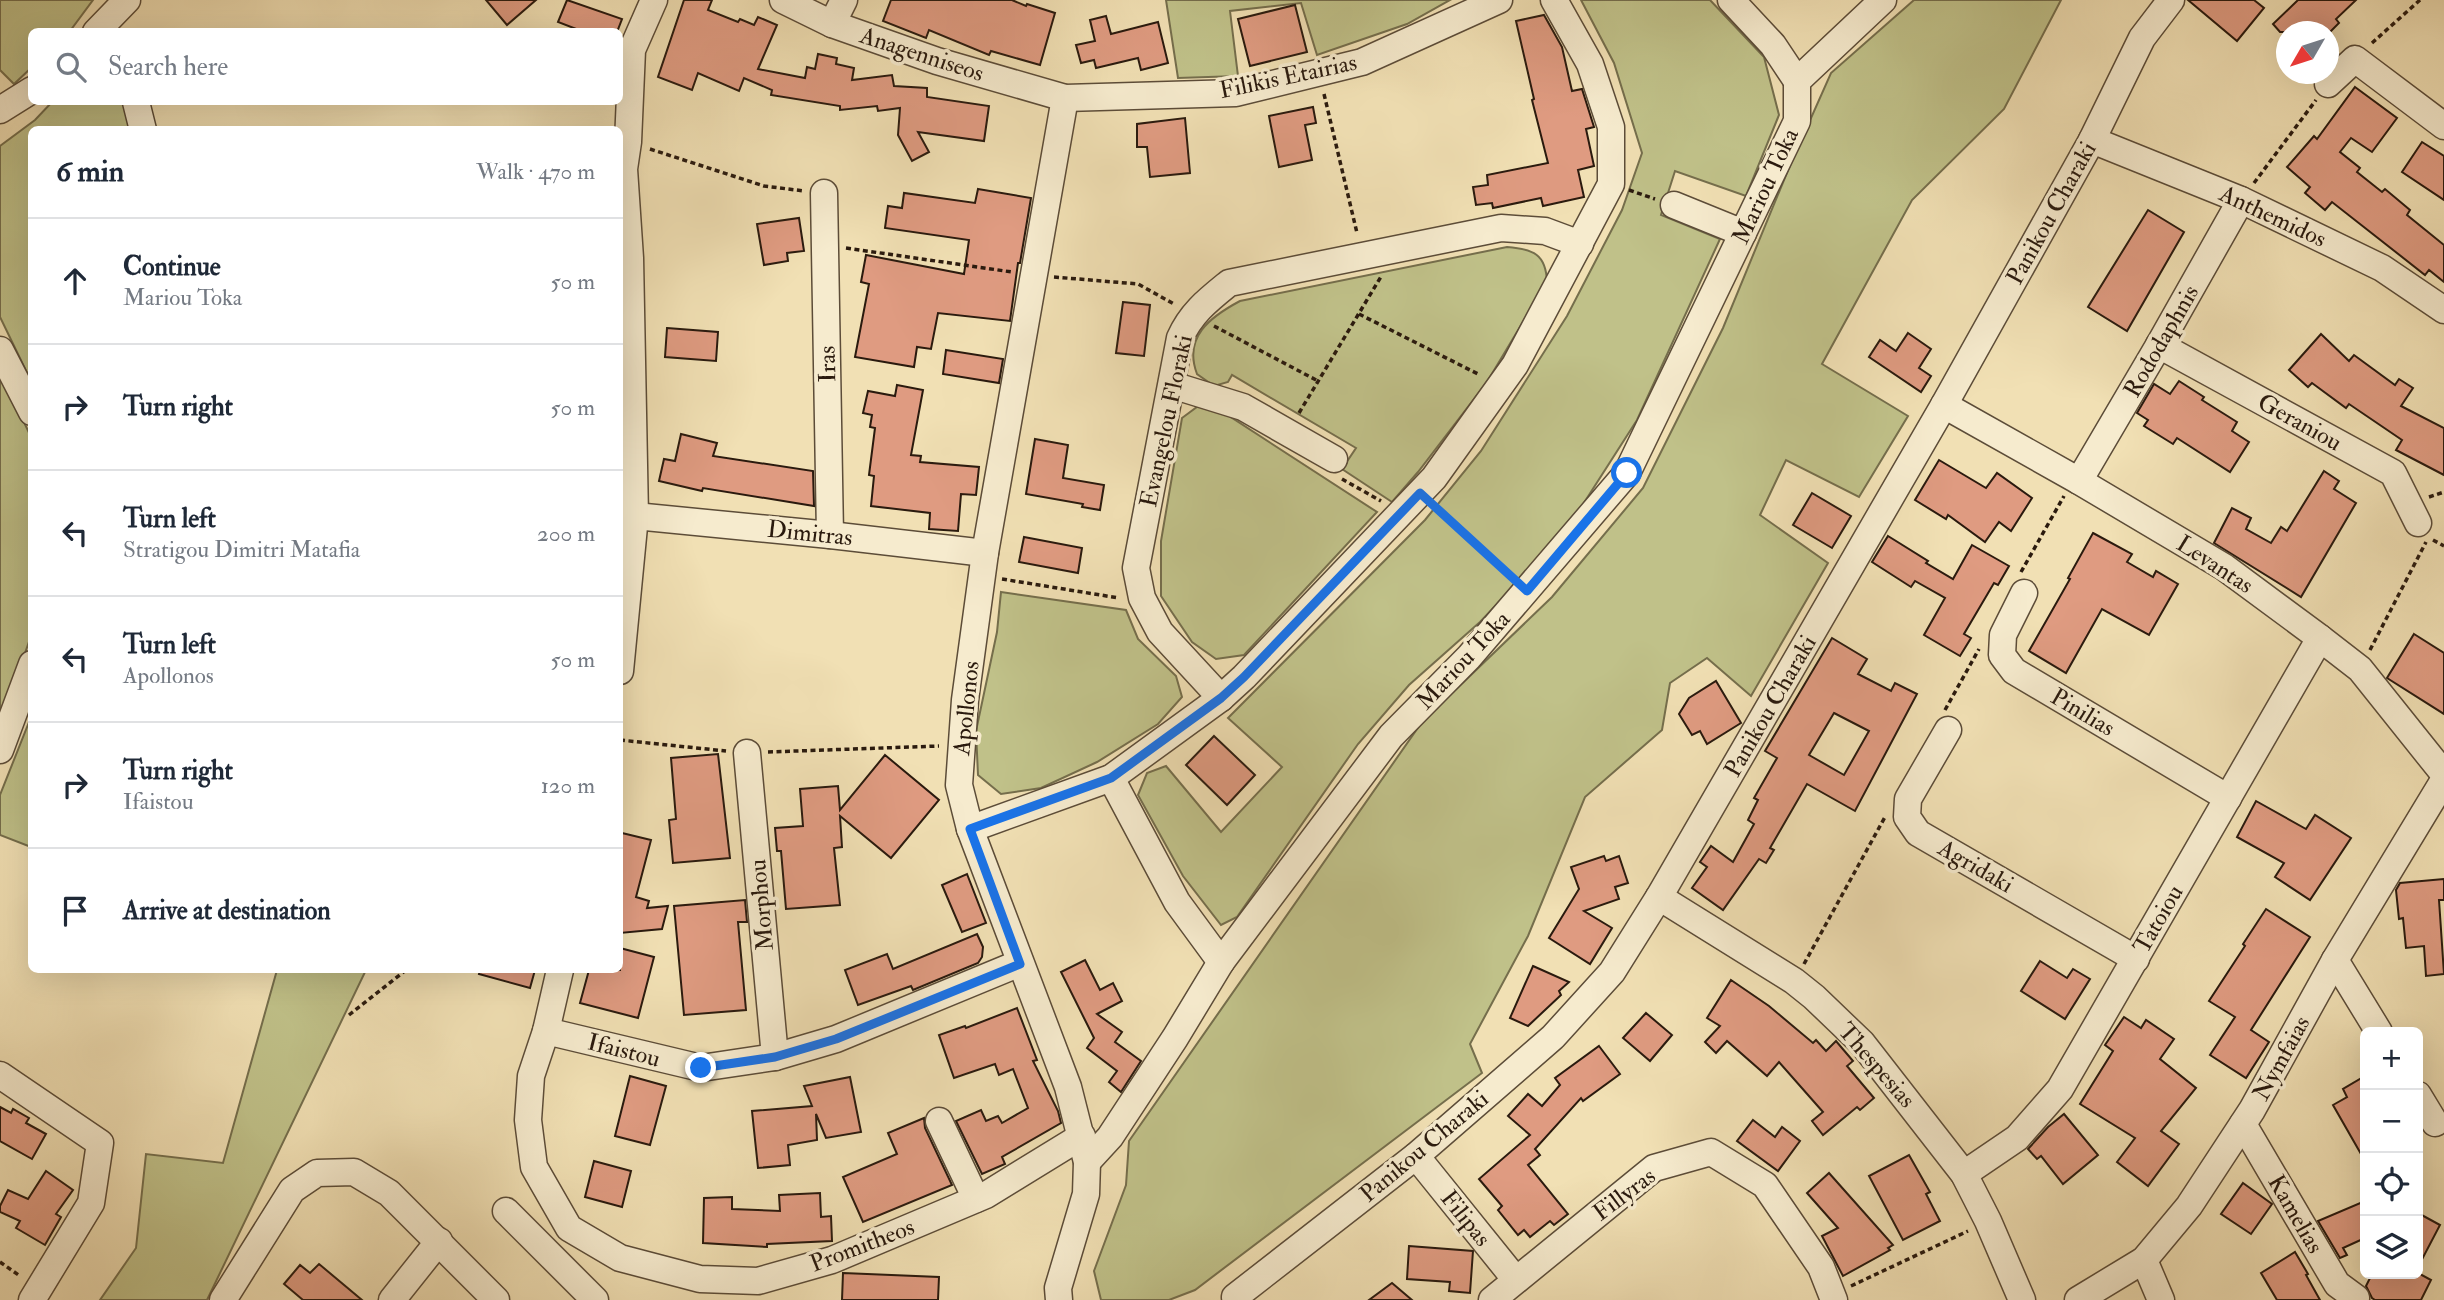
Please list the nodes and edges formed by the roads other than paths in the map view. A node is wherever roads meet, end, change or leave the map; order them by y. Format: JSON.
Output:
{"nodes":[{"id":1,"x":127,"y":0,"type":"edge"},
{"id":2,"x":654,"y":0,"type":"edge"},
{"id":3,"x":783,"y":0,"type":"edge"},
{"id":4,"x":844,"y":0,"type":"edge"},
{"id":5,"x":1499,"y":0,"type":"edge"},
{"id":6,"x":1554,"y":0,"type":"edge"},
{"id":7,"x":1731,"y":0,"type":"edge"},
{"id":8,"x":1883,"y":0,"type":"edge"},
{"id":9,"x":2171,"y":0,"type":"edge"},
{"id":10,"x":832,"y":24,"type":"junction"},
{"id":11,"x":102,"y":28,"type":"edge"},
{"id":12,"x":2339,"y":74,"type":"edge"},
{"id":13,"x":1797,"y":81,"type":"junction"},
{"id":14,"x":28,"y":92,"type":"edge"},
{"id":15,"x":1065,"y":98,"type":"junction"},
{"id":16,"x":137,"y":105,"type":"edge"},
{"id":17,"x":0,"y":110,"type":"edge"},
{"id":18,"x":141,"y":126,"type":"edge"},
{"id":19,"x":2444,"y":126,"type":"edge"},
{"id":20,"x":2092,"y":140,"type":"junction"},
{"id":21,"x":824,"y":193,"type":"road end"},
{"id":22,"x":2241,"y":200,"type":"junction"},
{"id":23,"x":1674,"y":205,"type":"road end"},
{"id":24,"x":1743,"y":233,"type":"junction"},
{"id":25,"x":1580,"y":244,"type":"junction"},
{"id":26,"x":625,"y":257,"type":"edge"},
{"id":27,"x":2444,"y":310,"type":"edge"},
{"id":28,"x":2160,"y":345,"type":"junction"},
{"id":29,"x":0,"y":350,"type":"edge"},
{"id":30,"x":1172,"y":385,"type":"junction"},
{"id":31,"x":28,"y":404,"type":"edge"},
{"id":32,"x":1944,"y":405,"type":"junction"},
{"id":33,"x":1334,"y":459,"type":"road end"},
{"id":34,"x":2079,"y":481,"type":"junction"},
{"id":35,"x":635,"y":516,"type":"junction"},
{"id":36,"x":2424,"y":530,"type":"road end"},
{"id":37,"x":830,"y":535,"type":"junction"},
{"id":38,"x":984,"y":564,"type":"junction"},
{"id":39,"x":2024,"y":593,"type":"dead end"},
{"id":40,"x":2320,"y":638,"type":"junction"},
{"id":41,"x":623,"y":640,"type":"edge"},
{"id":42,"x":28,"y":675,"type":"edge"},
{"id":43,"x":1221,"y":698,"type":"junction"},
{"id":44,"x":1948,"y":730,"type":"dead end"},
{"id":45,"x":0,"y":750,"type":"edge"},
{"id":46,"x":747,"y":753,"type":"road end"},
{"id":47,"x":2444,"y":774,"type":"edge"},
{"id":48,"x":1111,"y":778,"type":"junction"},
{"id":49,"x":2444,"y":780,"type":"edge"},
{"id":50,"x":2228,"y":798,"type":"junction"},
{"id":51,"x":970,"y":829,"type":"junction"},
{"id":52,"x":1659,"y":897,"type":"junction"},
{"id":53,"x":2136,"y":959,"type":"junction"},
{"id":54,"x":2335,"y":960,"type":"junction"},
{"id":55,"x":1221,"y":962,"type":"junction"},
{"id":56,"x":1020,"y":964,"type":"junction"},
{"id":57,"x":559,"y":973,"type":"edge"},
{"id":58,"x":2376,"y":1027,"type":"edge"},
{"id":59,"x":546,"y":1031,"type":"junction"},
{"id":60,"x":775,"y":1057,"type":"junction"},
{"id":61,"x":0,"y":1075,"type":"edge"},
{"id":62,"x":2423,"y":1103,"type":"edge"},
{"id":63,"x":939,"y":1121,"type":"dead end"},
{"id":64,"x":2435,"y":1123,"type":"dead end"},
{"id":65,"x":2243,"y":1124,"type":"junction"},
{"id":66,"x":1082,"y":1136,"type":"junction"},
{"id":67,"x":1416,"y":1156,"type":"junction"},
{"id":68,"x":1087,"y":1162,"type":"junction"},
{"id":69,"x":1964,"y":1174,"type":"junction"},
{"id":70,"x":976,"y":1199,"type":"junction"},
{"id":71,"x":506,"y":1211,"type":"dead end"},
{"id":72,"x":569,"y":1228,"type":"junction"},
{"id":73,"x":439,"y":1241,"type":"junction"},
{"id":74,"x":543,"y":1250,"type":"junction"},
{"id":75,"x":2144,"y":1260,"type":"junction"},
{"id":76,"x":1516,"y":1280,"type":"junction"},
{"id":77,"x":1833,"y":1297,"type":"edge"},
{"id":78,"x":2356,"y":1298,"type":"dead end"},
{"id":79,"x":1234,"y":1299,"type":"edge"},
{"id":80,"x":32,"y":1300,"type":"edge"},
{"id":81,"x":223,"y":1300,"type":"edge"},
{"id":82,"x":392,"y":1300,"type":"edge"},
{"id":83,"x":496,"y":1300,"type":"edge"},
{"id":84,"x":595,"y":1300,"type":"edge"},
{"id":85,"x":1059,"y":1300,"type":"edge"},
{"id":86,"x":1492,"y":1300,"type":"edge"},
{"id":87,"x":2021,"y":1300,"type":"edge"},
{"id":88,"x":2078,"y":1300,"type":"edge"},
{"id":89,"x":2161,"y":1300,"type":"edge"}],
"edges":[{"from":1,"to":11,"type":"street"},
{"from":2,"to":26,"type":"street"},
{"from":3,"to":10,"type":"street","name":"Anagenniseos"},
{"from":4,"to":10,"type":"street"},
{"from":5,"to":15,"type":"street","name":"Filikis Etairias"},
{"from":6,"to":25,"type":"street"},
{"from":7,"to":13,"type":"street"},
{"from":8,"to":13,"type":"street"},
{"from":9,"to":20,"type":"street","name":"Panikou Charaki"},
{"from":10,"to":15,"type":"street","name":"Anagenniseos"},
{"from":12,"to":19,"type":"street"},
{"from":13,"to":24,"type":"street","name":"Mariou Toka"},
{"from":14,"to":17,"type":"street"},
{"from":15,"to":38,"type":"street","name":"Apollonos"},
{"from":16,"to":18,"type":"street"},
{"from":20,"to":22,"type":"street","name":"Anthemidos"},
{"from":20,"to":32,"type":"street","name":"Panikou Charaki"},
{"from":21,"to":37,"type":"street","name":"Iras"},
{"from":22,"to":27,"type":"street","name":"Anthemidos"},
{"from":22,"to":28,"type":"street","name":"Rododaphnis"},
{"from":23,"to":24,"type":"street"},
{"from":24,"to":55,"type":"street","name":"Mariou Toka"},
{"from":25,"to":30,"type":"street","name":"Evangelou Floraki"},
{"from":25,"to":43,"type":"street"},
{"from":26,"to":35,"type":"street"},
{"from":28,"to":34,"type":"street","name":"Rododaphnis"},
{"from":28,"to":36,"type":"street","name":"Geraniou"},
{"from":29,"to":31,"type":"street"},
{"from":30,"to":33,"type":"street"},
{"from":30,"to":43,"type":"street","name":"Evangelou Floraki"},
{"from":32,"to":34,"type":"street","name":"Levantas"},
{"from":32,"to":52,"type":"street","name":"Panikou Charaki"},
{"from":34,"to":40,"type":"street","name":"Levantas"},
{"from":35,"to":37,"type":"street","name":"Dimitras"},
{"from":35,"to":41,"type":"street"},
{"from":37,"to":38,"type":"street","name":"Dimitras"},
{"from":38,"to":51,"type":"street","name":"Apollonos"},
{"from":39,"to":50,"type":"street","name":"Pinilias"},
{"from":40,"to":47,"type":"street","name":"Levantas"},
{"from":40,"to":50,"type":"street","name":"Tatoiou"},
{"from":42,"to":45,"type":"street"},
{"from":43,"to":48,"type":"street"},
{"from":44,"to":53,"type":"street","name":"Agridaki"},
{"from":46,"to":60,"type":"street","name":"Morphou"},
{"from":48,"to":51,"type":"street"},
{"from":48,"to":55,"type":"street"},
{"from":49,"to":54,"type":"street","name":"Nymfaias"},
{"from":50,"to":53,"type":"street","name":"Tatoiou"},
{"from":51,"to":56,"type":"street","name":"Apollonos"},
{"from":52,"to":67,"type":"street","name":"Panikou Charaki"},
{"from":52,"to":69,"type":"street","name":"Thespesias"},
{"from":53,"to":69,"type":"street","name":"Tatoiou"},
{"from":54,"to":58,"type":"street"},
{"from":54,"to":65,"type":"street","name":"Nymfaias"},
{"from":55,"to":68,"type":"street","name":"Mariou Toka"},
{"from":56,"to":60,"type":"street","name":"Ifaistou"},
{"from":56,"to":66,"type":"street","name":"Apollonos"},
{"from":57,"to":59,"type":"street","name":"Promitheos"},
{"from":59,"to":60,"type":"street","name":"Ifaistou"},
{"from":59,"to":72,"type":"street","name":"Promitheos"},
{"from":61,"to":80,"type":"street"},
{"from":62,"to":64,"type":"street"},
{"from":63,"to":70,"type":"street"},
{"from":65,"to":75,"type":"street","name":"Nymfaias"},
{"from":65,"to":78,"type":"street","name":"Kamelias"},
{"from":66,"to":68,"type":"street","name":"Apollonos"},
{"from":66,"to":70,"type":"street","name":"Promitheos"},
{"from":67,"to":76,"type":"street","name":"Filipas"},
{"from":67,"to":79,"type":"street","name":"Panikou Charaki"},
{"from":68,"to":85,"type":"street","name":"Apollonos"},
{"from":69,"to":87,"type":"street","name":"Thespesias"},
{"from":70,"to":72,"type":"street","name":"Promitheos"},
{"from":71,"to":74,"type":"street"},
{"from":72,"to":74,"type":"street"},
{"from":73,"to":81,"type":"street"},
{"from":73,"to":82,"type":"street"},
{"from":73,"to":83,"type":"street"},
{"from":74,"to":84,"type":"street"},
{"from":75,"to":88,"type":"street","name":"Nymfaias"},
{"from":75,"to":89,"type":"street"},
{"from":76,"to":77,"type":"street","name":"Fillyras"},
{"from":76,"to":86,"type":"street","name":"Fillyras"}]}
